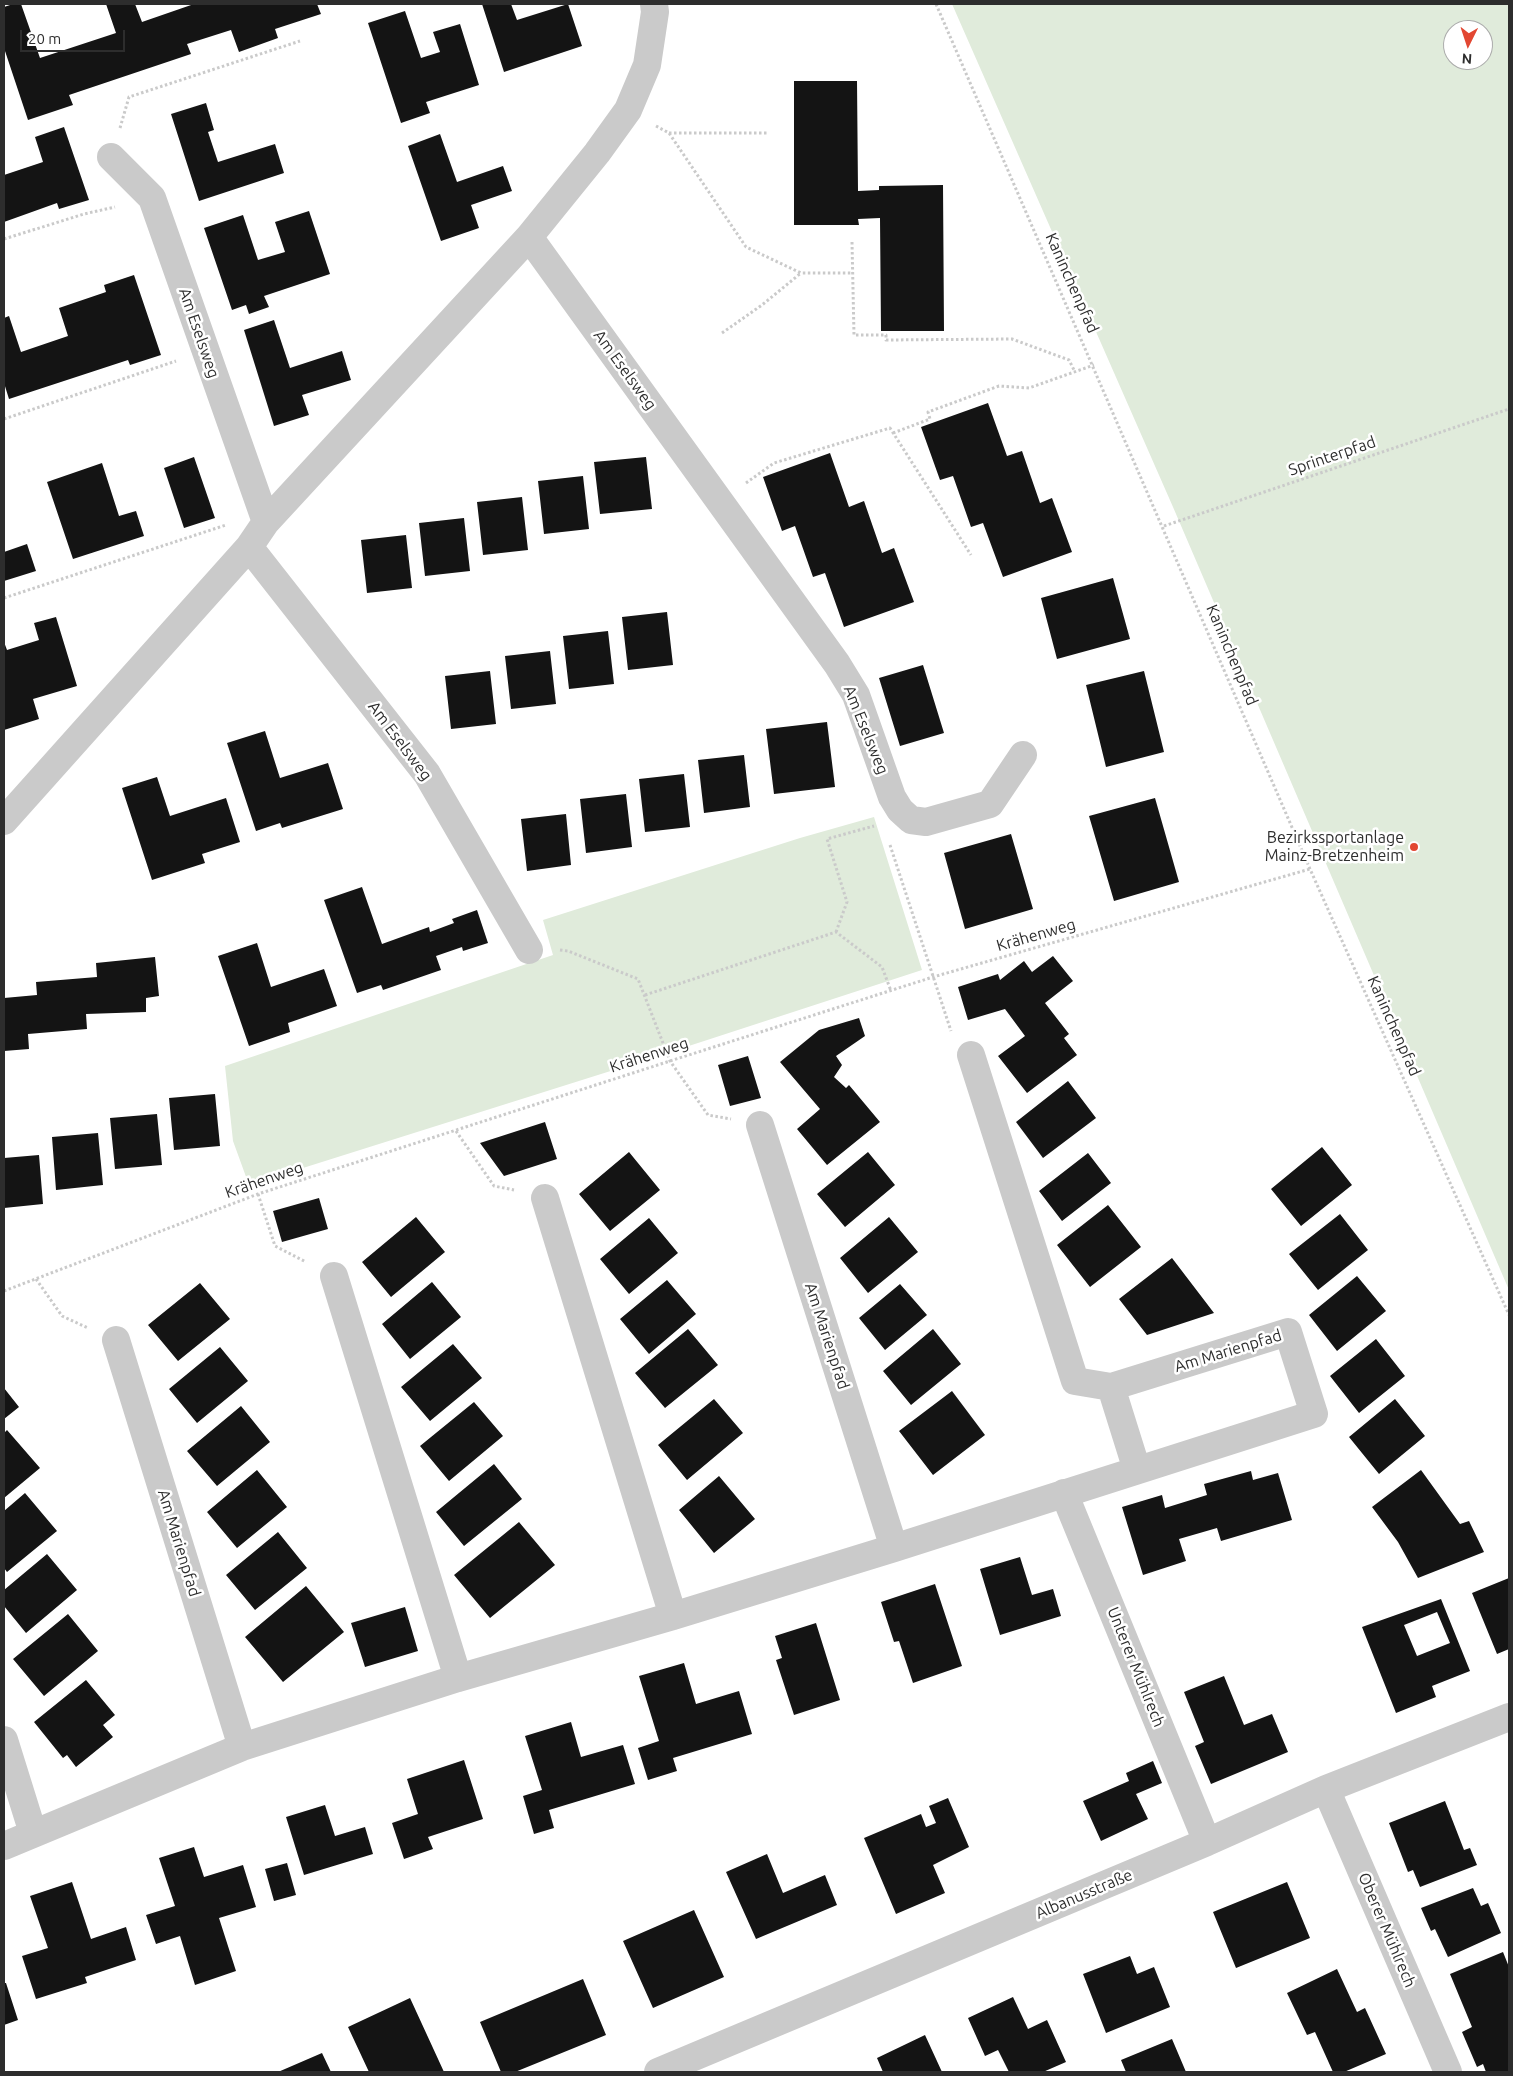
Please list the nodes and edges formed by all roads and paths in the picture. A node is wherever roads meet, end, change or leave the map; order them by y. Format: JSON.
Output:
{"nodes":[{"id":1,"x":654,"y":4,"type":"edge"},
{"id":2,"x":936,"y":4,"type":"edge"},
{"id":3,"x":300,"y":41,"type":"dead end"},
{"id":4,"x":628,"y":110,"type":"junction"},
{"id":5,"x":669,"y":133,"type":"junction"},
{"id":6,"x":769,"y":133,"type":"dead end"},
{"id":7,"x":111,"y":157,"type":"joint"},
{"id":8,"x":152,"y":198,"type":"junction"},
{"id":9,"x":529,"y":237,"type":"junction"},
{"id":10,"x":4,"y":239,"type":"edge"},
{"id":11,"x":852,"y":242,"type":"dead end"},
{"id":12,"x":853,"y":272,"type":"junction"},
{"id":13,"x":800,"y":273,"type":"junction"},
{"id":14,"x":722,"y":333,"type":"dead end"},
{"id":15,"x":206,"y":352,"type":"junction"},
{"id":16,"x":1094,"y":365,"type":"junction"},
{"id":17,"x":1075,"y":372,"type":"junction"},
{"id":18,"x":1509,"y":409,"type":"edge"},
{"id":19,"x":4,"y":419,"type":"edge"},
{"id":20,"x":893,"y":433,"type":"junction"},
{"id":21,"x":720,"y":502,"type":"junction"},
{"id":22,"x":1164,"y":526,"type":"junction"},
{"id":23,"x":257,"y":534,"type":"junction"},
{"id":24,"x":971,"y":555,"type":"dead end"},
{"id":25,"x":4,"y":598,"type":"edge"},
{"id":26,"x":1023,"y":755,"type":"dead end"},
{"id":27,"x":4,"y":821,"type":"edge"},
{"id":28,"x":882,"y":823,"type":"dead end"},
{"id":29,"x":889,"y":842,"type":"dead end"},
{"id":30,"x":1310,"y":869,"type":"junction"},
{"id":31,"x":836,"y":932,"type":"junction"},
{"id":32,"x":529,"y":950,"type":"joint"},
{"id":33,"x":933,"y":977,"type":"junction"},
{"id":34,"x":890,"y":991,"type":"junction"},
{"id":35,"x":644,"y":995,"type":"junction"},
{"id":36,"x":951,"y":1032,"type":"dead end"},
{"id":37,"x":970,"y":1055,"type":"dead end"},
{"id":38,"x":670,"y":1061,"type":"junction"},
{"id":39,"x":708,"y":1115,"type":"dead end"},
{"id":40,"x":760,"y":1125,"type":"dead end"},
{"id":41,"x":456,"y":1131,"type":"junction"},
{"id":42,"x":494,"y":1186,"type":"dead end"},
{"id":43,"x":258,"y":1194,"type":"junction"},
{"id":44,"x":545,"y":1198,"type":"dead end"},
{"id":45,"x":274,"y":1246,"type":"dead end"},
{"id":46,"x":334,"y":1276,"type":"dead end"},
{"id":47,"x":36,"y":1279,"type":"junction"},
{"id":48,"x":4,"y":1291,"type":"edge"},
{"id":49,"x":1509,"y":1315,"type":"edge"},
{"id":50,"x":62,"y":1316,"type":"dead end"},
{"id":51,"x":116,"y":1340,"type":"dead end"},
{"id":52,"x":1110,"y":1387,"type":"junction"},
{"id":53,"x":1137,"y":1470,"type":"junction"},
{"id":54,"x":1064,"y":1493,"type":"junction"},
{"id":55,"x":894,"y":1548,"type":"junction"},
{"id":56,"x":673,"y":1616,"type":"junction"},
{"id":57,"x":458,"y":1678,"type":"junction"},
{"id":58,"x":1509,"y":1717,"type":"edge"},
{"id":59,"x":4,"y":1740,"type":"edge"},
{"id":60,"x":242,"y":1747,"type":"junction"},
{"id":61,"x":1326,"y":1789,"type":"junction"},
{"id":62,"x":33,"y":1833,"type":"junction"},
{"id":63,"x":1207,"y":1842,"type":"junction"},
{"id":64,"x":4,"y":1846,"type":"edge"},
{"id":65,"x":658,"y":2072,"type":"edge"},
{"id":66,"x":1448,"y":2072,"type":"edge"}],
"edges":[{"from":1,"to":4,"type":"street"},
{"from":2,"to":16,"type":"path","name":"Kaninchenpfad"},
{"from":3,"to":7,"type":"path"},
{"from":4,"to":5,"type":"path"},
{"from":4,"to":9,"type":"street"},
{"from":5,"to":6,"type":"path"},
{"from":5,"to":13,"type":"path"},
{"from":7,"to":8,"type":"street","name":"Am Eselsweg"},
{"from":8,"to":10,"type":"path"},
{"from":8,"to":15,"type":"street","name":"Am Eselsweg"},
{"from":9,"to":21,"type":"street","name":"Am Eselsweg"},
{"from":9,"to":23,"type":"street"},
{"from":11,"to":12,"type":"path"},
{"from":12,"to":13,"type":"path"},
{"from":12,"to":17,"type":"path"},
{"from":13,"to":14,"type":"path"},
{"from":15,"to":19,"type":"path"},
{"from":15,"to":23,"type":"street","name":"Am Eselsweg"},
{"from":16,"to":17,"type":"path"},
{"from":16,"to":22,"type":"path","name":"Kaninchenpfad"},
{"from":17,"to":20,"type":"path"},
{"from":18,"to":22,"type":"path","name":"Sprinterpfad"},
{"from":20,"to":21,"type":"path"},
{"from":20,"to":24,"type":"path"},
{"from":21,"to":26,"type":"street","name":"Am Eselsweg"},
{"from":22,"to":30,"type":"path","name":"Kaninchenpfad"},
{"from":23,"to":25,"type":"path"},
{"from":23,"to":27,"type":"street"},
{"from":23,"to":32,"type":"street","name":"Am Eselsweg"},
{"from":28,"to":31,"type":"path"},
{"from":29,"to":33,"type":"path"},
{"from":30,"to":33,"type":"path","name":"Krähenweg"},
{"from":30,"to":49,"type":"path","name":"Kaninchenpfad"},
{"from":31,"to":34,"type":"path"},
{"from":31,"to":35,"type":"path"},
{"from":32,"to":35,"type":"path"},
{"from":33,"to":34,"type":"path","name":"Krähenweg"},
{"from":33,"to":36,"type":"path"},
{"from":34,"to":38,"type":"path","name":"Krähenweg"},
{"from":35,"to":38,"type":"path"},
{"from":37,"to":52,"type":"street","name":"Am Marienpfad"},
{"from":38,"to":39,"type":"path"},
{"from":38,"to":41,"type":"path","name":"Krähenweg"},
{"from":40,"to":55,"type":"street","name":"Am Marienpfad"},
{"from":41,"to":42,"type":"path"},
{"from":41,"to":43,"type":"path","name":"Krähenweg"},
{"from":43,"to":45,"type":"path"},
{"from":43,"to":47,"type":"path","name":"Krähenweg"},
{"from":44,"to":56,"type":"street"},
{"from":46,"to":57,"type":"street"},
{"from":47,"to":48,"type":"path","name":"Krähenweg"},
{"from":47,"to":50,"type":"path"},
{"from":51,"to":60,"type":"street","name":"Am Marienpfad"},
{"from":52,"to":53,"type":"street"},
{"from":52,"to":53,"type":"street","name":"Am Marienpfad"},
{"from":53,"to":54,"type":"street","name":"Am Marienpfad"},
{"from":54,"to":55,"type":"street","name":"Am Marienpfad"},
{"from":54,"to":63,"type":"street","name":"Unterer Mühlrech"},
{"from":55,"to":56,"type":"street","name":"Am Marienpfad"},
{"from":56,"to":57,"type":"street","name":"Am Marienpfad"},
{"from":57,"to":60,"type":"street","name":"Am Marienpfad"},
{"from":58,"to":61,"type":"street","name":"Albanusstraße"},
{"from":59,"to":62,"type":"street"},
{"from":60,"to":62,"type":"street","name":"Am Marienpfad"},
{"from":61,"to":63,"type":"street","name":"Albanusstraße"},
{"from":61,"to":66,"type":"street","name":"Oberer Mühlrech"},
{"from":62,"to":64,"type":"street","name":"Am Marienpfad"},
{"from":63,"to":65,"type":"street","name":"Albanusstraße"}]}
